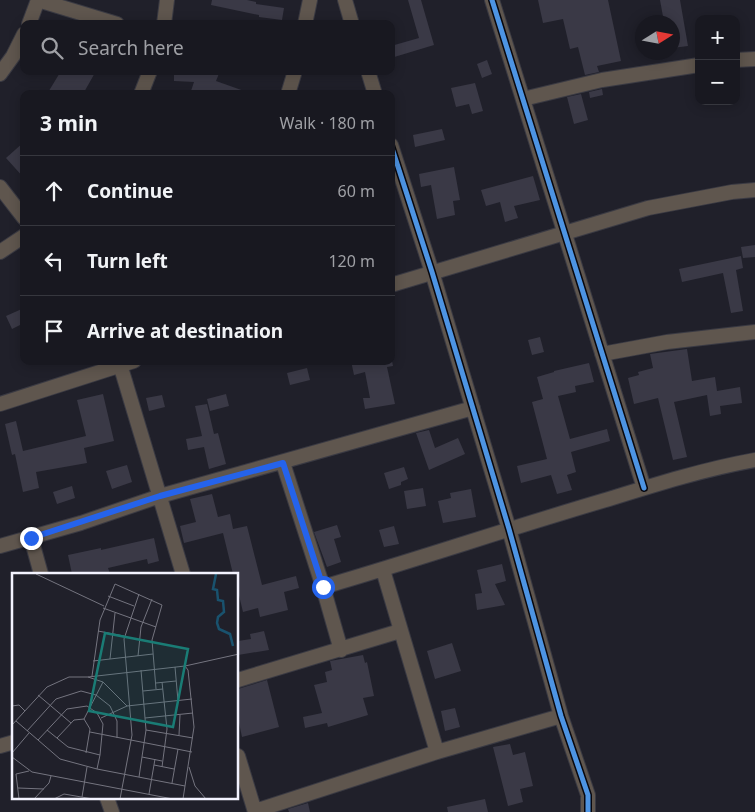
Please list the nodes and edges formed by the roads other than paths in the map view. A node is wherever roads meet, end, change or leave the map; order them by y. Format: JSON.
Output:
{"nodes":[{"id":1,"x":38,"y":0,"type":"edge"},
{"id":2,"x":167,"y":0,"type":"edge"},
{"id":3,"x":310,"y":0,"type":"edge"},
{"id":4,"x":345,"y":0,"type":"edge"},
{"id":5,"x":492,"y":0,"type":"edge"},
{"id":6,"x":30,"y":20,"type":"edge"},
{"id":7,"x":104,"y":20,"type":"edge"},
{"id":8,"x":164,"y":20,"type":"edge"},
{"id":9,"x":306,"y":20,"type":"edge"},
{"id":10,"x":351,"y":20,"type":"edge"},
{"id":11,"x":20,"y":42,"type":"edge"},
{"id":12,"x":755,"y":59,"type":"edge"},
{"id":13,"x":740,"y":60,"type":"edge"},
{"id":14,"x":695,"y":66,"type":"edge"},
{"id":15,"x":0,"y":74,"type":"edge"},
{"id":16,"x":148,"y":75,"type":"edge"},
{"id":17,"x":294,"y":75,"type":"edge"},
{"id":18,"x":369,"y":75,"type":"edge"},
{"id":19,"x":143,"y":90,"type":"edge"},
{"id":20,"x":289,"y":90,"type":"edge"},
{"id":21,"x":374,"y":90,"type":"edge"},
{"id":22,"x":523,"y":99,"type":"junction"},
{"id":23,"x":395,"y":157,"type":"edge"},
{"id":24,"x":0,"y":187,"type":"edge"},
{"id":25,"x":755,"y":190,"type":"edge"},
{"id":26,"x":20,"y":213,"type":"edge"},
{"id":27,"x":563,"y":232,"type":"junction"},
{"id":28,"x":20,"y":239,"type":"edge"},
{"id":29,"x":0,"y":252,"type":"edge"},
{"id":30,"x":432,"y":272,"type":"junction"},
{"id":31,"x":395,"y":283,"type":"edge"},
{"id":32,"x":755,"y":332,"type":"edge"},
{"id":33,"x":602,"y":354,"type":"junction"},
{"id":34,"x":114,"y":365,"type":"edge"},
{"id":35,"x":121,"y":365,"type":"edge"},
{"id":36,"x":0,"y":404,"type":"edge"},
{"id":37,"x":473,"y":408,"type":"junction"},
{"id":38,"x":755,"y":460,"type":"edge"},
{"id":39,"x":283,"y":463,"type":"junction"},
{"id":40,"x":644,"y":488,"type":"junction"},
{"id":41,"x":160,"y":496,"type":"junction"},
{"id":42,"x":509,"y":528,"type":"junction"},
{"id":43,"x":31,"y":538,"type":"junction"},
{"id":44,"x":0,"y":546,"type":"edge"},
{"id":45,"x":383,"y":570,"type":"junction"},
{"id":46,"x":41,"y":573,"type":"edge"},
{"id":47,"x":183,"y":573,"type":"edge"},
{"id":48,"x":323,"y":587,"type":"junction"},
{"id":49,"x":400,"y":631,"type":"junction"},
{"id":50,"x":341,"y":650,"type":"junction"},
{"id":51,"x":239,"y":680,"type":"edge"},
{"id":52,"x":560,"y":716,"type":"junction"},
{"id":53,"x":437,"y":752,"type":"junction"},
{"id":54,"x":239,"y":759,"type":"edge"},
{"id":55,"x":108,"y":800,"type":"edge"},
{"id":56,"x":255,"y":811,"type":"edge"},
{"id":57,"x":112,"y":812,"type":"edge"},
{"id":58,"x":588,"y":812,"type":"edge"}],
"edges":[{"from":1,"to":6,"type":"street"},
{"from":1,"to":7,"type":"street"},
{"from":2,"to":8,"type":"street"},
{"from":3,"to":9,"type":"street"},
{"from":4,"to":10,"type":"street"},
{"from":5,"to":22,"type":"street"},
{"from":11,"to":15,"type":"street"},
{"from":12,"to":13,"type":"street"},
{"from":14,"to":22,"type":"street"},
{"from":16,"to":19,"type":"street"},
{"from":17,"to":20,"type":"street"},
{"from":18,"to":21,"type":"street"},
{"from":22,"to":27,"type":"street"},
{"from":23,"to":30,"type":"street"},
{"from":24,"to":26,"type":"street"},
{"from":25,"to":27,"type":"street"},
{"from":27,"to":30,"type":"street"},
{"from":27,"to":33,"type":"street"},
{"from":28,"to":29,"type":"street"},
{"from":30,"to":31,"type":"street"},
{"from":30,"to":37,"type":"street"},
{"from":32,"to":33,"type":"street"},
{"from":33,"to":40,"type":"street"},
{"from":34,"to":36,"type":"street"},
{"from":35,"to":41,"type":"street"},
{"from":37,"to":39,"type":"street"},
{"from":37,"to":42,"type":"street"},
{"from":38,"to":40,"type":"street"},
{"from":39,"to":41,"type":"street"},
{"from":39,"to":48,"type":"street"},
{"from":40,"to":42,"type":"street"},
{"from":41,"to":43,"type":"street"},
{"from":41,"to":47,"type":"street"},
{"from":42,"to":45,"type":"street"},
{"from":42,"to":52,"type":"street"},
{"from":43,"to":44,"type":"street"},
{"from":43,"to":46,"type":"street"},
{"from":45,"to":48,"type":"street"},
{"from":45,"to":49,"type":"street"},
{"from":48,"to":50,"type":"street"},
{"from":49,"to":50,"type":"street"},
{"from":49,"to":53,"type":"street"},
{"from":50,"to":51,"type":"street"},
{"from":52,"to":53,"type":"street"},
{"from":52,"to":58,"type":"street"},
{"from":53,"to":56,"type":"street"},
{"from":54,"to":56,"type":"street"},
{"from":55,"to":57,"type":"street"}]}
